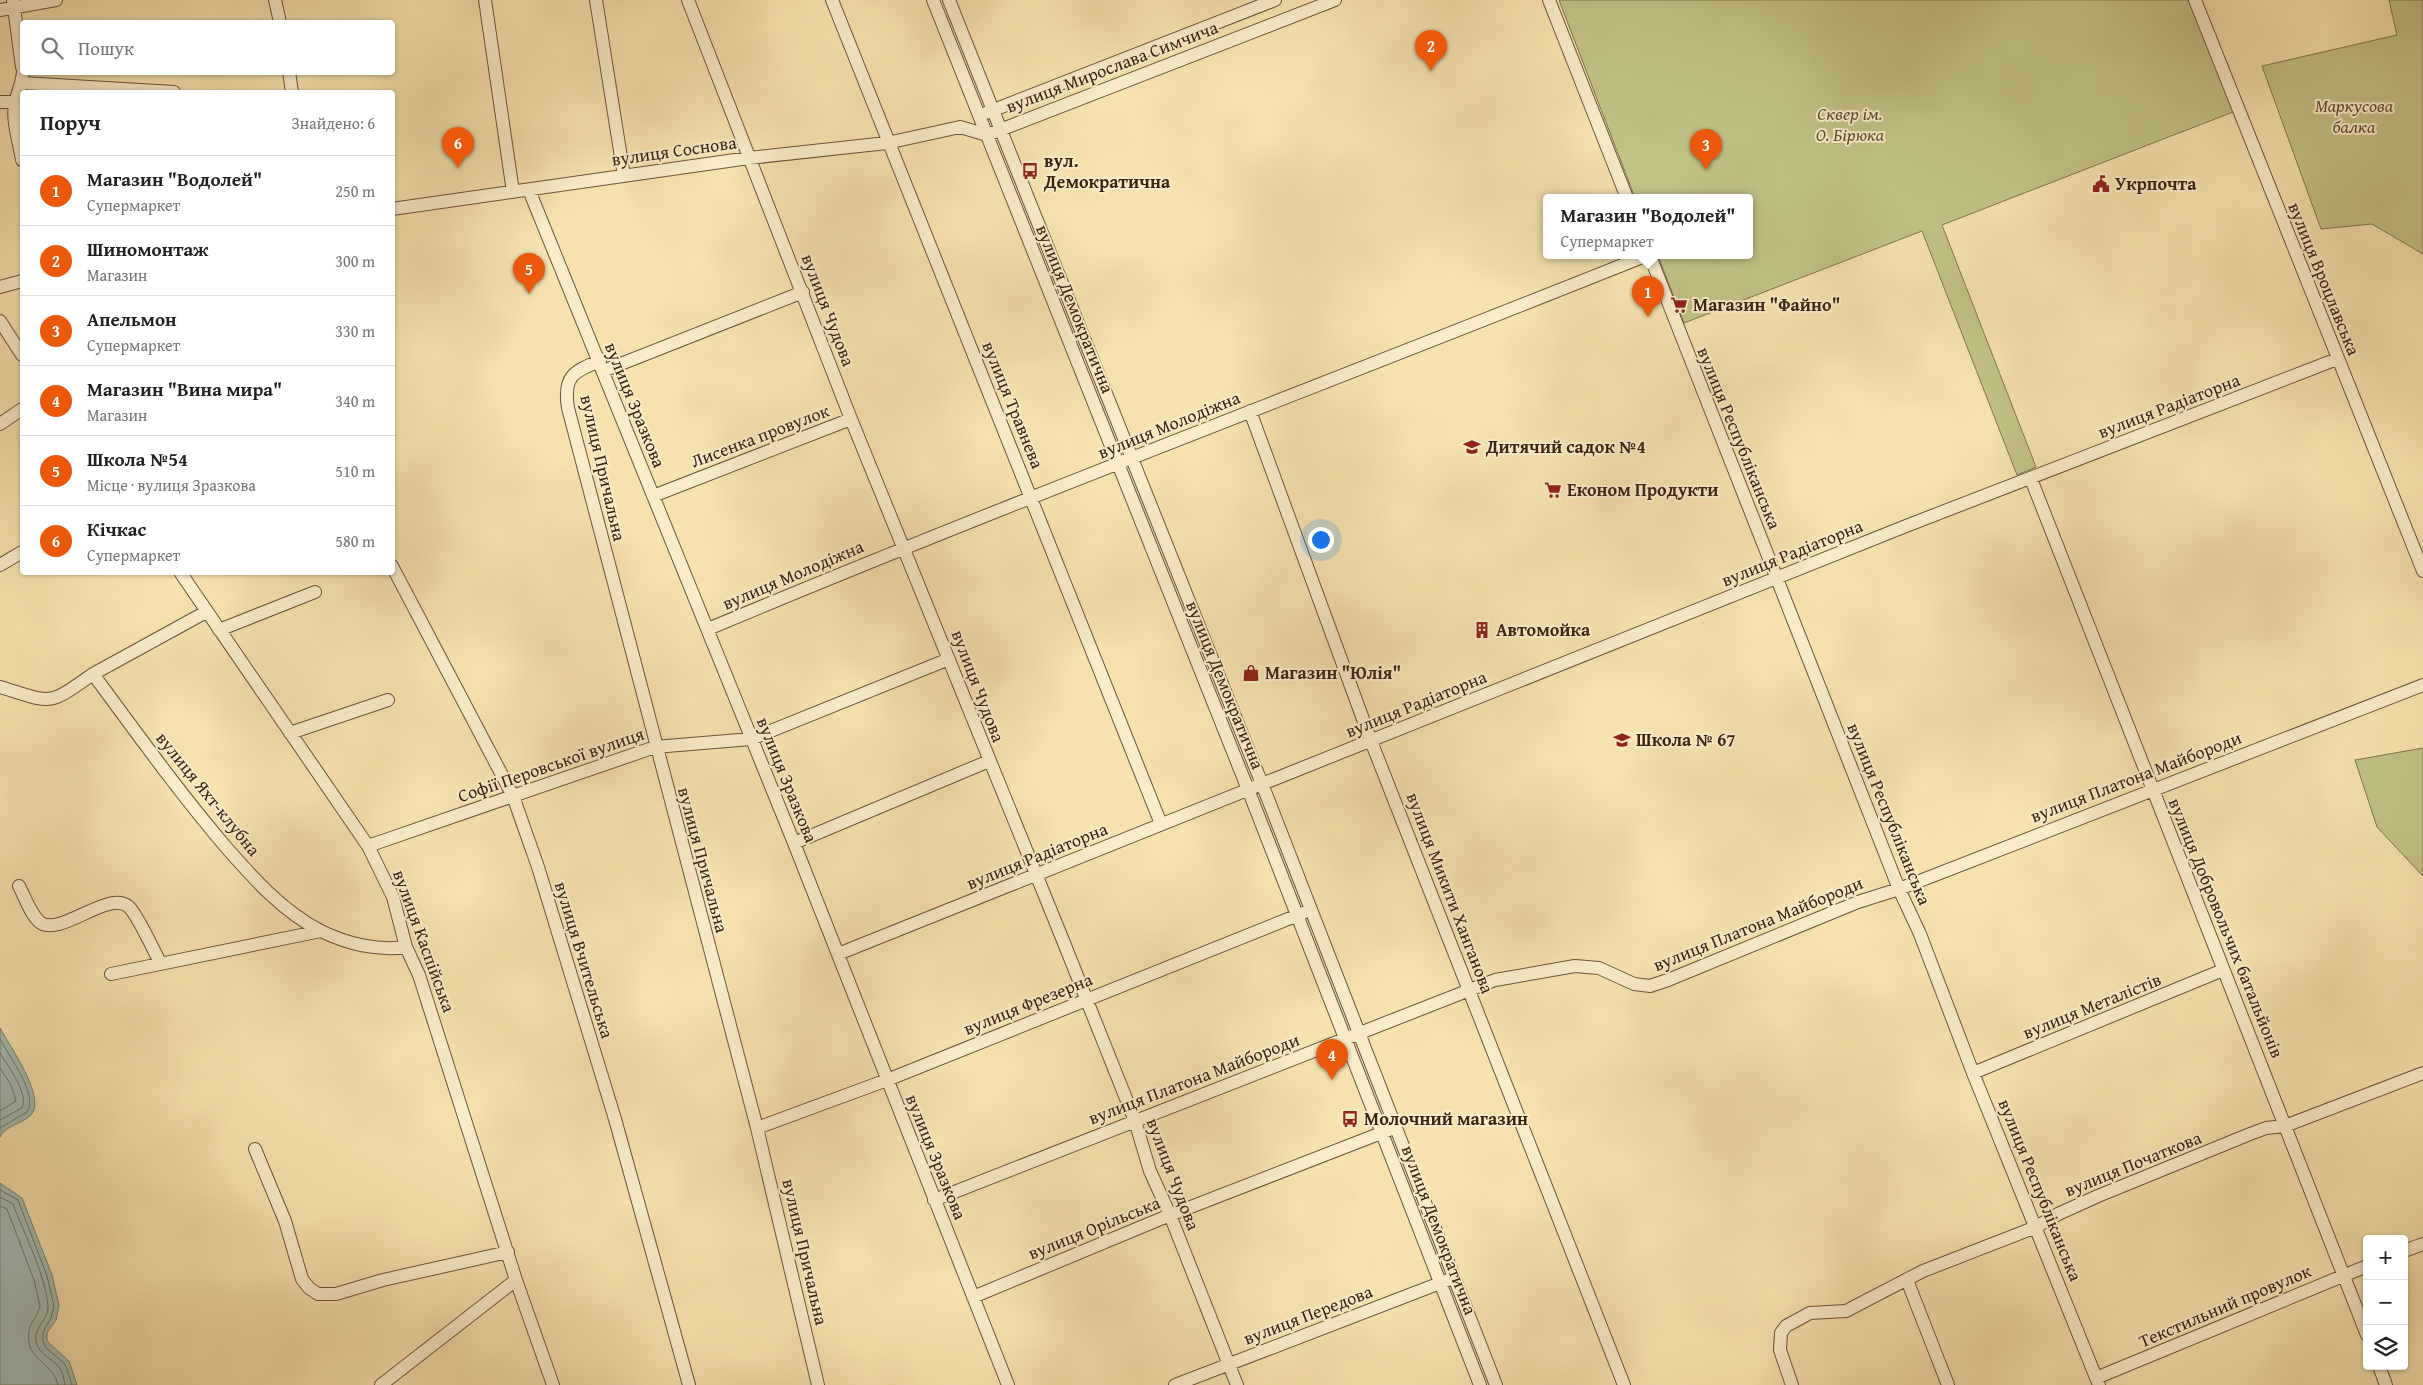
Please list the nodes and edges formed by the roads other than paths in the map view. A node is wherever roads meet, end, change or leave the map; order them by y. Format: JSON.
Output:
{"nodes":[{"id":1,"x":56,"y":0,"type":"edge"},
{"id":2,"x":275,"y":0,"type":"edge"},
{"id":3,"x":485,"y":0,"type":"edge"},
{"id":4,"x":596,"y":0,"type":"edge"},
{"id":5,"x":688,"y":0,"type":"edge"},
{"id":6,"x":832,"y":0,"type":"edge"},
{"id":7,"x":933,"y":0,"type":"edge"},
{"id":8,"x":949,"y":0,"type":"edge"},
{"id":9,"x":1275,"y":0,"type":"edge"},
{"id":10,"x":1335,"y":0,"type":"edge"},
{"id":11,"x":1549,"y":0,"type":"edge"},
{"id":12,"x":2195,"y":0,"type":"edge"},
{"id":13,"x":13,"y":4,"type":"edge"},
{"id":14,"x":0,"y":10,"type":"edge"},
{"id":15,"x":280,"y":20,"type":"edge"},
{"id":16,"x":20,"y":53,"type":"edge"},
{"id":17,"x":289,"y":75,"type":"edge"},
{"id":18,"x":23,"y":78,"type":"edge"},
{"id":19,"x":152,"y":90,"type":"edge"},
{"id":20,"x":292,"y":90,"type":"edge"},
{"id":21,"x":0,"y":102,"type":"edge"},
{"id":22,"x":15,"y":102,"type":"junction"},
{"id":23,"x":993,"y":111,"type":"junction"},
{"id":24,"x":979,"y":116,"type":"junction"},
{"id":25,"x":960,"y":127,"type":"junction"},
{"id":26,"x":1000,"y":130,"type":"junction"},
{"id":27,"x":987,"y":135,"type":"junction"},
{"id":28,"x":887,"y":143,"type":"junction"},
{"id":29,"x":20,"y":150,"type":"edge"},
{"id":30,"x":749,"y":158,"type":"junction"},
{"id":31,"x":624,"y":176,"type":"junction"},
{"id":32,"x":529,"y":190,"type":"junction"},
{"id":33,"x":513,"y":192,"type":"junction"},
{"id":34,"x":1625,"y":194,"type":"edge"},
{"id":35,"x":395,"y":209,"type":"edge"},
{"id":36,"x":1637,"y":259,"type":"edge"},
{"id":37,"x":1651,"y":259,"type":"edge"},
{"id":38,"x":20,"y":282,"type":"edge"},
{"id":39,"x":0,"y":287,"type":"edge"},
{"id":40,"x":803,"y":292,"type":"junction"},
{"id":41,"x":0,"y":321,"type":"edge"},
{"id":42,"x":20,"y":352,"type":"edge"},
{"id":43,"x":2337,"y":359,"type":"junction"},
{"id":44,"x":602,"y":366,"type":"junction"},
{"id":45,"x":20,"y":411,"type":"edge"},
{"id":46,"x":1250,"y":411,"type":"junction"},
{"id":47,"x":851,"y":419,"type":"junction"},
{"id":48,"x":0,"y":424,"type":"edge"},
{"id":49,"x":1131,"y":458,"type":"junction"},
{"id":50,"x":1118,"y":464,"type":"junction"},
{"id":51,"x":2031,"y":479,"type":"junction"},
{"id":52,"x":653,"y":496,"type":"junction"},
{"id":53,"x":1033,"y":499,"type":"junction"},
{"id":54,"x":904,"y":547,"type":"junction"},
{"id":55,"x":20,"y":553,"type":"edge"},
{"id":56,"x":0,"y":565,"type":"edge"},
{"id":57,"x":2423,"y":571,"type":"edge"},
{"id":58,"x":395,"y":572,"type":"edge"},
{"id":59,"x":182,"y":575,"type":"edge"},
{"id":60,"x":1777,"y":580,"type":"junction"},
{"id":61,"x":315,"y":592,"type":"dead end"},
{"id":62,"x":206,"y":612,"type":"junction"},
{"id":63,"x":708,"y":629,"type":"junction"},
{"id":64,"x":219,"y":630,"type":"junction"},
{"id":65,"x":949,"y":659,"type":"junction"},
{"id":66,"x":93,"y":674,"type":"junction"},
{"id":67,"x":2423,"y":684,"type":"edge"},
{"id":68,"x":0,"y":687,"type":"edge"},
{"id":69,"x":388,"y":700,"type":"dead end"},
{"id":70,"x":290,"y":733,"type":"junction"},
{"id":71,"x":751,"y":739,"type":"junction"},
{"id":72,"x":1371,"y":741,"type":"junction"},
{"id":73,"x":655,"y":747,"type":"junction"},
{"id":74,"x":988,"y":761,"type":"junction"},
{"id":75,"x":1262,"y":783,"type":"junction"},
{"id":76,"x":1248,"y":788,"type":"junction"},
{"id":77,"x":2151,"y":789,"type":"junction"},
{"id":78,"x":513,"y":796,"type":"junction"},
{"id":79,"x":1161,"y":824,"type":"junction"},
{"id":80,"x":794,"y":843,"type":"junction"},
{"id":81,"x":368,"y":846,"type":"junction"},
{"id":82,"x":1035,"y":876,"type":"junction"},
{"id":83,"x":20,"y":886,"type":"dead end"},
{"id":84,"x":1898,"y":889,"type":"junction"},
{"id":85,"x":1311,"y":910,"type":"junction"},
{"id":86,"x":1297,"y":915,"type":"junction"},
{"id":87,"x":322,"y":931,"type":"junction"},
{"id":88,"x":406,"y":947,"type":"junction"},
{"id":89,"x":838,"y":954,"type":"junction"},
{"id":90,"x":161,"y":964,"type":"junction"},
{"id":91,"x":2223,"y":970,"type":"junction"},
{"id":92,"x":112,"y":974,"type":"dead end"},
{"id":93,"x":1469,"y":990,"type":"junction"},
{"id":94,"x":1086,"y":1000,"type":"junction"},
{"id":95,"x":1359,"y":1034,"type":"junction"},
{"id":96,"x":1346,"y":1039,"type":"junction"},
{"id":97,"x":1973,"y":1073,"type":"junction"},
{"id":98,"x":2423,"y":1073,"type":"edge"},
{"id":99,"x":887,"y":1080,"type":"junction"},
{"id":100,"x":1135,"y":1121,"type":"junction"},
{"id":101,"x":2286,"y":1126,"type":"junction"},
{"id":102,"x":757,"y":1128,"type":"junction"},
{"id":103,"x":1396,"y":1128,"type":"junction"},
{"id":104,"x":1382,"y":1133,"type":"junction"},
{"id":105,"x":255,"y":1149,"type":"dead end"},
{"id":106,"x":934,"y":1200,"type":"junction"},
{"id":107,"x":1170,"y":1215,"type":"junction"},
{"id":108,"x":2036,"y":1227,"type":"junction"},
{"id":109,"x":2423,"y":1244,"type":"edge"},
{"id":110,"x":2408,"y":1250,"type":"edge"},
{"id":111,"x":508,"y":1252,"type":"junction"},
{"id":112,"x":2363,"y":1268,"type":"edge"},
{"id":113,"x":2344,"y":1275,"type":"junction"},
{"id":114,"x":1454,"y":1278,"type":"junction"},
{"id":115,"x":516,"y":1280,"type":"junction"},
{"id":116,"x":1908,"y":1280,"type":"junction"},
{"id":117,"x":1440,"y":1282,"type":"junction"},
{"id":118,"x":974,"y":1296,"type":"junction"},
{"id":119,"x":2363,"y":1325,"type":"edge"},
{"id":120,"x":1228,"y":1364,"type":"junction"},
{"id":121,"x":2380,"y":1370,"type":"edge"},
{"id":122,"x":2098,"y":1382,"type":"edge"},
{"id":123,"x":380,"y":1385,"type":"edge"},
{"id":124,"x":553,"y":1385,"type":"edge"},
{"id":125,"x":689,"y":1385,"type":"edge"},
{"id":126,"x":818,"y":1385,"type":"edge"},
{"id":127,"x":1008,"y":1385,"type":"edge"},
{"id":128,"x":1175,"y":1385,"type":"edge"},
{"id":129,"x":1237,"y":1385,"type":"edge"},
{"id":130,"x":1480,"y":1385,"type":"edge"},
{"id":131,"x":1496,"y":1385,"type":"edge"},
{"id":132,"x":1624,"y":1385,"type":"edge"},
{"id":133,"x":1792,"y":1385,"type":"edge"},
{"id":134,"x":1948,"y":1385,"type":"edge"},
{"id":135,"x":2386,"y":1385,"type":"edge"}],
"edges":[{"from":1,"to":13,"type":"street"},
{"from":2,"to":15,"type":"street"},
{"from":3,"to":33,"type":"street"},
{"from":4,"to":31,"type":"street"},
{"from":5,"to":30,"type":"street","name":"вулиця Чудова"},
{"from":6,"to":28,"type":"street","name":"вулиця Травнева"},
{"from":7,"to":24,"type":"street","name":"вулиця Демократична"},
{"from":8,"to":23,"type":"street","name":"вулиця Демократична"},
{"from":9,"to":23,"type":"street","name":"вулиця Мирослава Симчича"},
{"from":10,"to":26,"type":"street","name":"вулиця Мирослава Симчича"},
{"from":11,"to":34,"type":"street"},
{"from":12,"to":43,"type":"street","name":"вулиця Вроцлавська"},
{"from":13,"to":14,"type":"street"},
{"from":13,"to":16,"type":"street"},
{"from":17,"to":20,"type":"street"},
{"from":18,"to":19,"type":"street"},
{"from":18,"to":22,"type":"street"},
{"from":21,"to":22,"type":"street"},
{"from":22,"to":29,"type":"street"},
{"from":23,"to":24,"type":"street","name":"вулиця Мирослава Симчича"},
{"from":23,"to":26,"type":"street","name":"вулиця Демократична"},
{"from":24,"to":25,"type":"street","name":"вулиця Мирослава Симчича"},
{"from":24,"to":27,"type":"street","name":"вулиця Демократична"},
{"from":25,"to":27,"type":"street"},
{"from":25,"to":28,"type":"street","name":"вулиця Соснова"},
{"from":26,"to":27,"type":"street","name":"вулиця Мирослава Симчича"},
{"from":26,"to":49,"type":"street","name":"вулиця Демократична"},
{"from":27,"to":50,"type":"street","name":"вулиця Демократична"},
{"from":28,"to":30,"type":"street","name":"вулиця Соснова"},
{"from":28,"to":53,"type":"street","name":"вулиця Травнева"},
{"from":30,"to":31,"type":"street","name":"вулиця Соснова"},
{"from":30,"to":40,"type":"street","name":"вулиця Чудова"},
{"from":31,"to":32,"type":"street","name":"вулиця Соснова"},
{"from":32,"to":33,"type":"street","name":"вулиця Соснова"},
{"from":32,"to":44,"type":"street","name":"вулиця Зразкова"},
{"from":33,"to":35,"type":"street","name":"вулиця Соснова"},
{"from":36,"to":46,"type":"street","name":"вулиця Молодіжна"},
{"from":37,"to":60,"type":"street","name":"вулиця Республіканська"},
{"from":38,"to":39,"type":"street"},
{"from":40,"to":44,"type":"street"},
{"from":40,"to":47,"type":"street","name":"вулиця Чудова"},
{"from":41,"to":42,"type":"street"},
{"from":43,"to":51,"type":"street","name":"вулиця Радіаторна"},
{"from":43,"to":57,"type":"street","name":"вулиця Вроцлавська"},
{"from":44,"to":52,"type":"street","name":"вулиця Зразкова"},
{"from":44,"to":73,"type":"street","name":"вулиця Причальна"},
{"from":45,"to":48,"type":"street"},
{"from":46,"to":49,"type":"street","name":"вулиця Молодіжна"},
{"from":46,"to":72,"type":"street","name":"вулиця Микити Ханганова"},
{"from":47,"to":52,"type":"street","name":"Лисенка провулок"},
{"from":47,"to":54,"type":"street","name":"вулиця Чудова"},
{"from":49,"to":50,"type":"street","name":"вулиця Молодіжна"},
{"from":49,"to":75,"type":"street","name":"вулиця Демократична"},
{"from":50,"to":53,"type":"street","name":"вулиця Молодіжна"},
{"from":50,"to":76,"type":"street","name":"вулиця Демократична"},
{"from":51,"to":60,"type":"street","name":"вулиця Радіаторна"},
{"from":51,"to":77,"type":"street","name":"вулиця Добровольчих батальйонів"},
{"from":52,"to":63,"type":"street","name":"вулиця Зразкова"},
{"from":53,"to":54,"type":"street","name":"вулиця Молодіжна"},
{"from":53,"to":79,"type":"street","name":"вулиця Травнева"},
{"from":54,"to":63,"type":"street","name":"вулиця Молодіжна"},
{"from":54,"to":65,"type":"street","name":"вулиця Чудова"},
{"from":55,"to":56,"type":"street"},
{"from":58,"to":78,"type":"street","name":"вулиця Вчительська"},
{"from":59,"to":62,"type":"street","name":"вулиця Каспійська"},
{"from":60,"to":72,"type":"street","name":"вулиця Радіаторна"},
{"from":60,"to":84,"type":"street","name":"вулиця Республіканська"},
{"from":61,"to":64,"type":"street"},
{"from":62,"to":64,"type":"street","name":"вулиця Каспійська"},
{"from":62,"to":66,"type":"street"},
{"from":63,"to":71,"type":"street","name":"вулиця Зразкова"},
{"from":64,"to":70,"type":"street","name":"вулиця Каспійська"},
{"from":65,"to":71,"type":"street","name":"Софії Перовської вулиця"},
{"from":65,"to":74,"type":"street","name":"вулиця Чудова"},
{"from":66,"to":68,"type":"street"},
{"from":66,"to":87,"type":"street","name":"вулиця Яхт-клубна"},
{"from":67,"to":77,"type":"street","name":"вулиця Платона Майбороди"},
{"from":69,"to":70,"type":"street"},
{"from":70,"to":81,"type":"street","name":"вулиця Каспійська"},
{"from":71,"to":73,"type":"street","name":"Софії Перовської вулиця"},
{"from":71,"to":80,"type":"street","name":"вулиця Зразкова"},
{"from":72,"to":75,"type":"street","name":"вулиця Радіаторна"},
{"from":72,"to":93,"type":"street","name":"вулиця Микити Ханганова"},
{"from":73,"to":78,"type":"street","name":"Софії Перовської вулиця"},
{"from":73,"to":102,"type":"street","name":"вулиця Причальна"},
{"from":74,"to":80,"type":"street"},
{"from":74,"to":82,"type":"street","name":"вулиця Чудова"},
{"from":75,"to":76,"type":"street","name":"вулиця Радіаторна"},
{"from":75,"to":85,"type":"street","name":"вулиця Демократична"},
{"from":76,"to":79,"type":"street","name":"вулиця Радіаторна"},
{"from":76,"to":86,"type":"street","name":"вулиця Демократична"},
{"from":77,"to":84,"type":"street","name":"вулиця Платона Майбороди"},
{"from":77,"to":91,"type":"street","name":"вулиця Добровольчих батальйонів"},
{"from":78,"to":81,"type":"street","name":"Софії Перовської вулиця"},
{"from":78,"to":125,"type":"street","name":"вулиця Вчительська"},
{"from":79,"to":82,"type":"street","name":"вулиця Радіаторна"},
{"from":80,"to":89,"type":"street","name":"вулиця Зразкова"},
{"from":81,"to":88,"type":"street","name":"вулиця Каспійська"},
{"from":82,"to":89,"type":"street","name":"вулиця Радіаторна"},
{"from":82,"to":94,"type":"street","name":"вулиця Чудова"},
{"from":83,"to":90,"type":"street"},
{"from":84,"to":93,"type":"street","name":"вулиця Платона Майбороди"},
{"from":84,"to":97,"type":"street","name":"вулиця Республіканська"},
{"from":85,"to":86,"type":"street","name":"вулиця Фрезерна"},
{"from":85,"to":95,"type":"street","name":"вулиця Демократична"},
{"from":86,"to":94,"type":"street","name":"вулиця Фрезерна"},
{"from":86,"to":96,"type":"street","name":"вулиця Демократична"},
{"from":87,"to":88,"type":"street","name":"вулиця Яхт-клубна"},
{"from":87,"to":90,"type":"street"},
{"from":88,"to":111,"type":"street","name":"вулиця Каспійська"},
{"from":89,"to":99,"type":"street","name":"вулиця Зразкова"},
{"from":90,"to":92,"type":"street"},
{"from":91,"to":97,"type":"street","name":"вулиця Металістів"},
{"from":91,"to":101,"type":"street","name":"вулиця Добровольчих батальйонів"},
{"from":93,"to":95,"type":"street","name":"вулиця Платона Майбороди"},
{"from":93,"to":132,"type":"street","name":"вулиця Микити Ханганова"},
{"from":94,"to":99,"type":"street","name":"вулиця Фрезерна"},
{"from":94,"to":100,"type":"street","name":"вулиця Чудова"},
{"from":95,"to":96,"type":"street","name":"вулиця Платона Майбороди"},
{"from":95,"to":103,"type":"street","name":"вулиця Демократична"},
{"from":96,"to":100,"type":"street","name":"вулиця Платона Майбороди"},
{"from":96,"to":104,"type":"street","name":"вулиця Демократична"},
{"from":97,"to":108,"type":"street","name":"вулиця Республіканська"},
{"from":98,"to":101,"type":"street","name":"вулиця Початкова"},
{"from":99,"to":102,"type":"street","name":"вулиця Фрезерна"},
{"from":99,"to":106,"type":"street","name":"вулиця Зразкова"},
{"from":100,"to":106,"type":"street","name":"вулиця Платона Майбороди"},
{"from":100,"to":107,"type":"street","name":"вулиця Чудова"},
{"from":101,"to":108,"type":"street","name":"вулиця Початкова"},
{"from":101,"to":113,"type":"street","name":"вулиця Добровольчих батальйонів"},
{"from":102,"to":126,"type":"street","name":"вулиця Причальна"},
{"from":103,"to":104,"type":"street","name":"вулиця Орільська"},
{"from":103,"to":114,"type":"street","name":"вулиця Демократична"},
{"from":104,"to":107,"type":"street","name":"вулиця Орільська"},
{"from":104,"to":117,"type":"street","name":"вулиця Демократична"},
{"from":105,"to":111,"type":"street"},
{"from":106,"to":118,"type":"street","name":"вулиця Зразкова"},
{"from":107,"to":118,"type":"street","name":"вулиця Орільська"},
{"from":107,"to":120,"type":"street","name":"вулиця Чудова"},
{"from":108,"to":116,"type":"street","name":"вулиця Початкова"},
{"from":108,"to":122,"type":"street","name":"вулиця Республіканська"},
{"from":109,"to":110,"type":"street"},
{"from":111,"to":115,"type":"street","name":"вулиця Каспійська"},
{"from":112,"to":113,"type":"street","name":"Текстильний провулок"},
{"from":113,"to":119,"type":"street","name":"вулиця Добровольчих батальйонів"},
{"from":113,"to":122,"type":"street","name":"Текстильний провулок"},
{"from":114,"to":117,"type":"street","name":"вулиця Передова"},
{"from":114,"to":131,"type":"street","name":"вулиця Демократична"},
{"from":115,"to":123,"type":"street"},
{"from":115,"to":124,"type":"street","name":"вулиця Каспійська"},
{"from":116,"to":133,"type":"street","name":"вулиця Початкова"},
{"from":116,"to":134,"type":"street"},
{"from":117,"to":120,"type":"street","name":"вулиця Передова"},
{"from":117,"to":130,"type":"street","name":"вулиця Демократична"},
{"from":118,"to":127,"type":"street","name":"вулиця Зразкова"},
{"from":120,"to":128,"type":"street","name":"вулиця Передова"},
{"from":120,"to":129,"type":"street","name":"вулиця Чудова"},
{"from":121,"to":135,"type":"street"}]}
